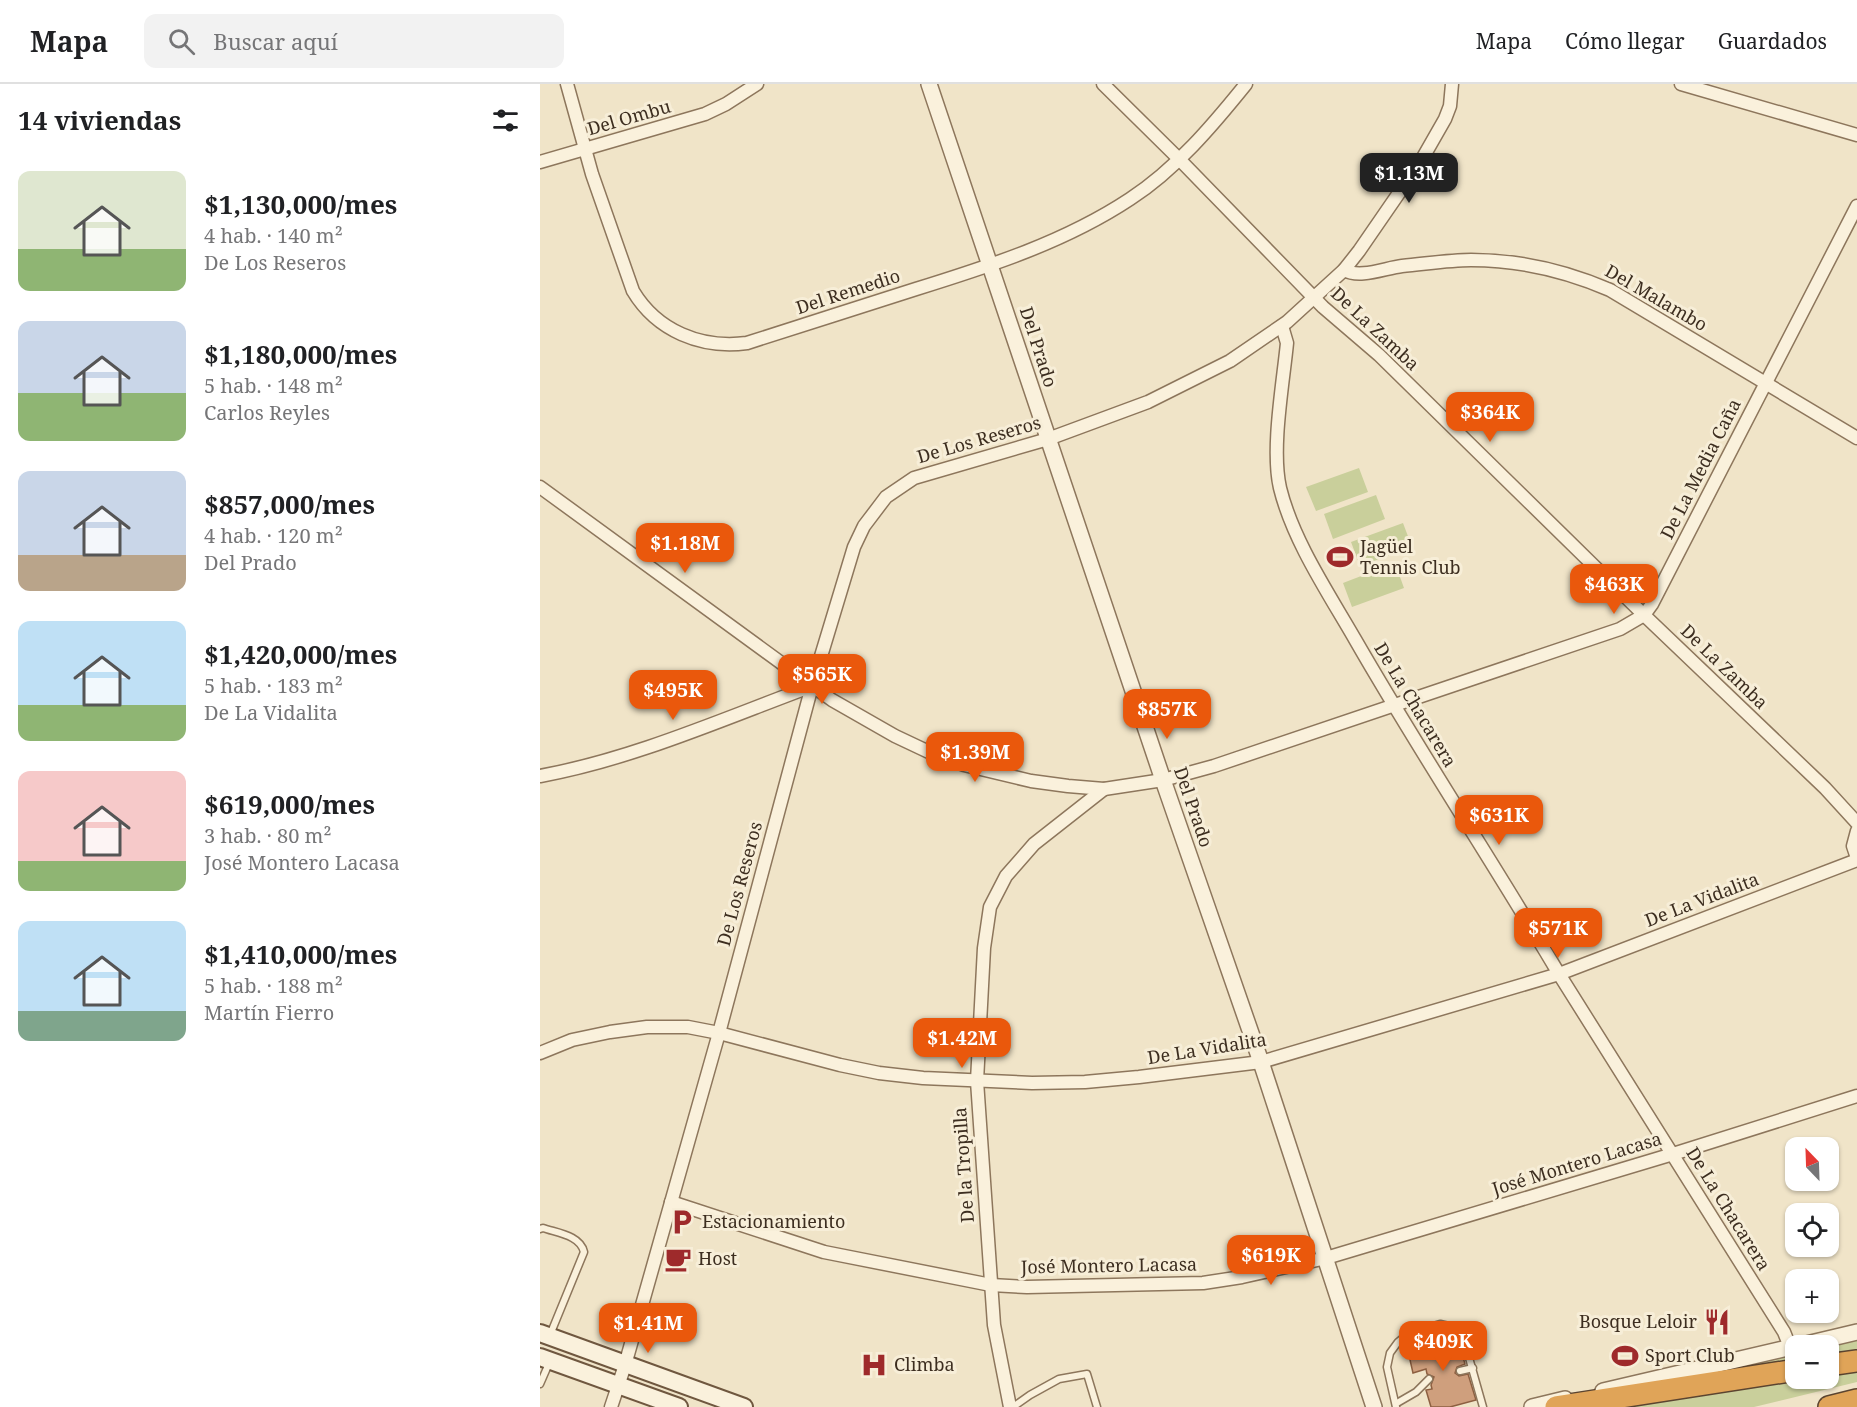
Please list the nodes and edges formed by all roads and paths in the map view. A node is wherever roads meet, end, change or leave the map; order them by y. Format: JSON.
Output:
{"nodes":[{"id":1,"x":567,"y":84,"type":"edge"},
{"id":2,"x":757,"y":84,"type":"edge"},
{"id":3,"x":929,"y":84,"type":"edge"},
{"id":4,"x":1102,"y":84,"type":"edge"},
{"id":5,"x":1246,"y":84,"type":"edge"},
{"id":6,"x":1452,"y":84,"type":"edge"},
{"id":7,"x":1681,"y":84,"type":"edge"},
{"id":8,"x":1857,"y":135,"type":"edge"},
{"id":9,"x":585,"y":149,"type":"junction"},
{"id":10,"x":1179,"y":159,"type":"junction"},
{"id":11,"x":540,"y":162,"type":"edge"},
{"id":12,"x":1857,"y":206,"type":"edge"},
{"id":13,"x":990,"y":266,"type":"junction"},
{"id":14,"x":1344,"y":270,"type":"junction"},
{"id":15,"x":1314,"y":297,"type":"junction"},
{"id":16,"x":1282,"y":326,"type":"junction"},
{"id":17,"x":1766,"y":384,"type":"junction"},
{"id":18,"x":1857,"y":438,"type":"edge"},
{"id":19,"x":1048,"y":439,"type":"junction"},
{"id":20,"x":540,"y":486,"type":"edge"},
{"id":21,"x":1644,"y":615,"type":"junction"},
{"id":22,"x":812,"y":686,"type":"junction"},
{"id":23,"x":1394,"y":707,"type":"junction"},
{"id":24,"x":540,"y":776,"type":"edge"},
{"id":25,"x":1163,"y":780,"type":"junction"},
{"id":26,"x":1104,"y":789,"type":"junction"},
{"id":27,"x":1857,"y":823,"type":"edge"},
{"id":28,"x":1857,"y":831,"type":"edge"},
{"id":29,"x":1857,"y":859,"type":"edge"},
{"id":30,"x":1559,"y":974,"type":"junction"},
{"id":31,"x":719,"y":1033,"type":"junction"},
{"id":32,"x":540,"y":1053,"type":"edge"},
{"id":33,"x":1261,"y":1062,"type":"junction"},
{"id":34,"x":977,"y":1081,"type":"junction"},
{"id":35,"x":1857,"y":1096,"type":"edge"},
{"id":36,"x":1673,"y":1154,"type":"junction"},
{"id":37,"x":671,"y":1202,"type":"junction"},
{"id":38,"x":540,"y":1229,"type":"edge"},
{"id":39,"x":1326,"y":1258,"type":"junction"},
{"id":40,"x":991,"y":1285,"type":"junction"},
{"id":41,"x":1857,"y":1332,"type":"edge"},
{"id":42,"x":545,"y":1334,"type":"edge"},
{"id":43,"x":1786,"y":1335,"type":"edge"},
{"id":44,"x":1839,"y":1336,"type":"edge"},
{"id":45,"x":1785,"y":1348,"type":"edge"},
{"id":46,"x":545,"y":1359,"type":"edge"},
{"id":47,"x":1857,"y":1361,"type":"edge"},
{"id":48,"x":1839,"y":1363,"type":"edge"},
{"id":49,"x":625,"y":1365,"type":"junction"},
{"id":50,"x":1473,"y":1368,"type":"junction"},
{"id":51,"x":1460,"y":1371,"type":"dead end"},
{"id":52,"x":1785,"y":1372,"type":"edge"},
{"id":53,"x":1429,"y":1379,"type":"dead end"},
{"id":54,"x":540,"y":1384,"type":"edge"},
{"id":55,"x":617,"y":1386,"type":"junction"},
{"id":56,"x":1857,"y":1400,"type":"edge"},
{"id":57,"x":1396,"y":1405,"type":"edge"},
{"id":58,"x":611,"y":1407,"type":"edge"},
{"id":59,"x":679,"y":1407,"type":"edge"},
{"id":60,"x":744,"y":1407,"type":"edge"},
{"id":61,"x":1011,"y":1407,"type":"edge"},
{"id":62,"x":1097,"y":1407,"type":"edge"},
{"id":63,"x":1374,"y":1407,"type":"edge"},
{"id":64,"x":1483,"y":1407,"type":"edge"},
{"id":65,"x":1532,"y":1407,"type":"edge"},
{"id":66,"x":1557,"y":1407,"type":"edge"},
{"id":67,"x":1829,"y":1407,"type":"edge"}],
"edges":[{"from":1,"to":9,"type":"street","name":"Del Remedio"},
{"from":2,"to":9,"type":"street","name":"Del Ombu"},
{"from":3,"to":13,"type":"street","name":"Del Prado"},
{"from":4,"to":10,"type":"street","name":"De La Zamba"},
{"from":5,"to":10,"type":"street","name":"Del Remedio"},
{"from":6,"to":14,"type":"street","name":"De Los Reseros"},
{"from":7,"to":8,"type":"street"},
{"from":9,"to":11,"type":"street","name":"Del Ombu"},
{"from":9,"to":13,"type":"street","name":"Del Remedio"},
{"from":10,"to":13,"type":"street","name":"Del Remedio"},
{"from":10,"to":15,"type":"street","name":"De La Zamba"},
{"from":12,"to":17,"type":"street","name":"De La Media Caña"},
{"from":13,"to":19,"type":"street","name":"Del Prado"},
{"from":14,"to":15,"type":"street","name":"De Los Reseros"},
{"from":14,"to":17,"type":"street","name":"Del Malambo"},
{"from":15,"to":16,"type":"street","name":"De Los Reseros"},
{"from":15,"to":21,"type":"street","name":"De La Zamba"},
{"from":16,"to":19,"type":"street","name":"De Los Reseros"},
{"from":16,"to":23,"type":"street","name":"De La Chacarera"},
{"from":17,"to":18,"type":"street","name":"Del Malambo"},
{"from":17,"to":21,"type":"street","name":"De La Media Caña"},
{"from":19,"to":22,"type":"street","name":"De Los Reseros"},
{"from":19,"to":25,"type":"street","name":"Del Prado"},
{"from":20,"to":22,"type":"street"},
{"from":21,"to":23,"type":"street","name":"De La Media Caña"},
{"from":21,"to":27,"type":"street","name":"De La Zamba"},
{"from":22,"to":24,"type":"street"},
{"from":22,"to":26,"type":"street"},
{"from":22,"to":31,"type":"street","name":"De Los Reseros"},
{"from":23,"to":25,"type":"street","name":"De La Media Caña"},
{"from":23,"to":30,"type":"street","name":"De La Chacarera"},
{"from":25,"to":26,"type":"street","name":"De La Media Caña"},
{"from":25,"to":33,"type":"street","name":"Del Prado"},
{"from":26,"to":34,"type":"street","name":"De la Tropilla"},
{"from":28,"to":29,"type":"street"},
{"from":29,"to":30,"type":"street","name":"De La Vidalita"},
{"from":30,"to":33,"type":"street","name":"De La Vidalita"},
{"from":30,"to":36,"type":"street","name":"De La Chacarera"},
{"from":31,"to":32,"type":"street","name":"De La Vidalita"},
{"from":31,"to":34,"type":"street","name":"De La Vidalita"},
{"from":31,"to":37,"type":"street","name":"De Los Reseros"},
{"from":33,"to":34,"type":"street","name":"De La Vidalita"},
{"from":33,"to":39,"type":"street","name":"Del Prado"},
{"from":34,"to":40,"type":"street","name":"De la Tropilla"},
{"from":35,"to":36,"type":"street","name":"José Montero Lacasa"},
{"from":36,"to":39,"type":"street","name":"José Montero Lacasa"},
{"from":36,"to":43,"type":"street","name":"De La Chacarera"},
{"from":37,"to":40,"type":"street","name":"José Montero Lacasa"},
{"from":37,"to":49,"type":"street","name":"De Los Reseros"},
{"from":38,"to":42,"type":"lane"},
{"from":39,"to":40,"type":"street","name":"José Montero Lacasa"},
{"from":39,"to":63,"type":"street","name":"Del Prado"},
{"from":40,"to":61,"type":"street","name":"De la Tropilla"},
{"from":41,"to":44,"type":"street"},
{"from":42,"to":49,"type":"main road"},
{"from":45,"to":65,"type":"street"},
{"from":46,"to":54,"type":"lane"},
{"from":46,"to":55,"type":"main road"},
{"from":47,"to":48,"type":"highway"},
{"from":49,"to":55,"type":"street","name":"De Los Reseros"},
{"from":49,"to":60,"type":"main road"},
{"from":50,"to":51,"type":"lane"},
{"from":50,"to":57,"type":"lane"},
{"from":50,"to":64,"type":"lane"},
{"from":52,"to":66,"type":"highway"},
{"from":53,"to":57,"type":"lane"},
{"from":55,"to":58,"type":"street","name":"De Los Reseros"},
{"from":55,"to":59,"type":"main road"},
{"from":56,"to":67,"type":"highway"},
{"from":61,"to":62,"type":"lane"}]}
